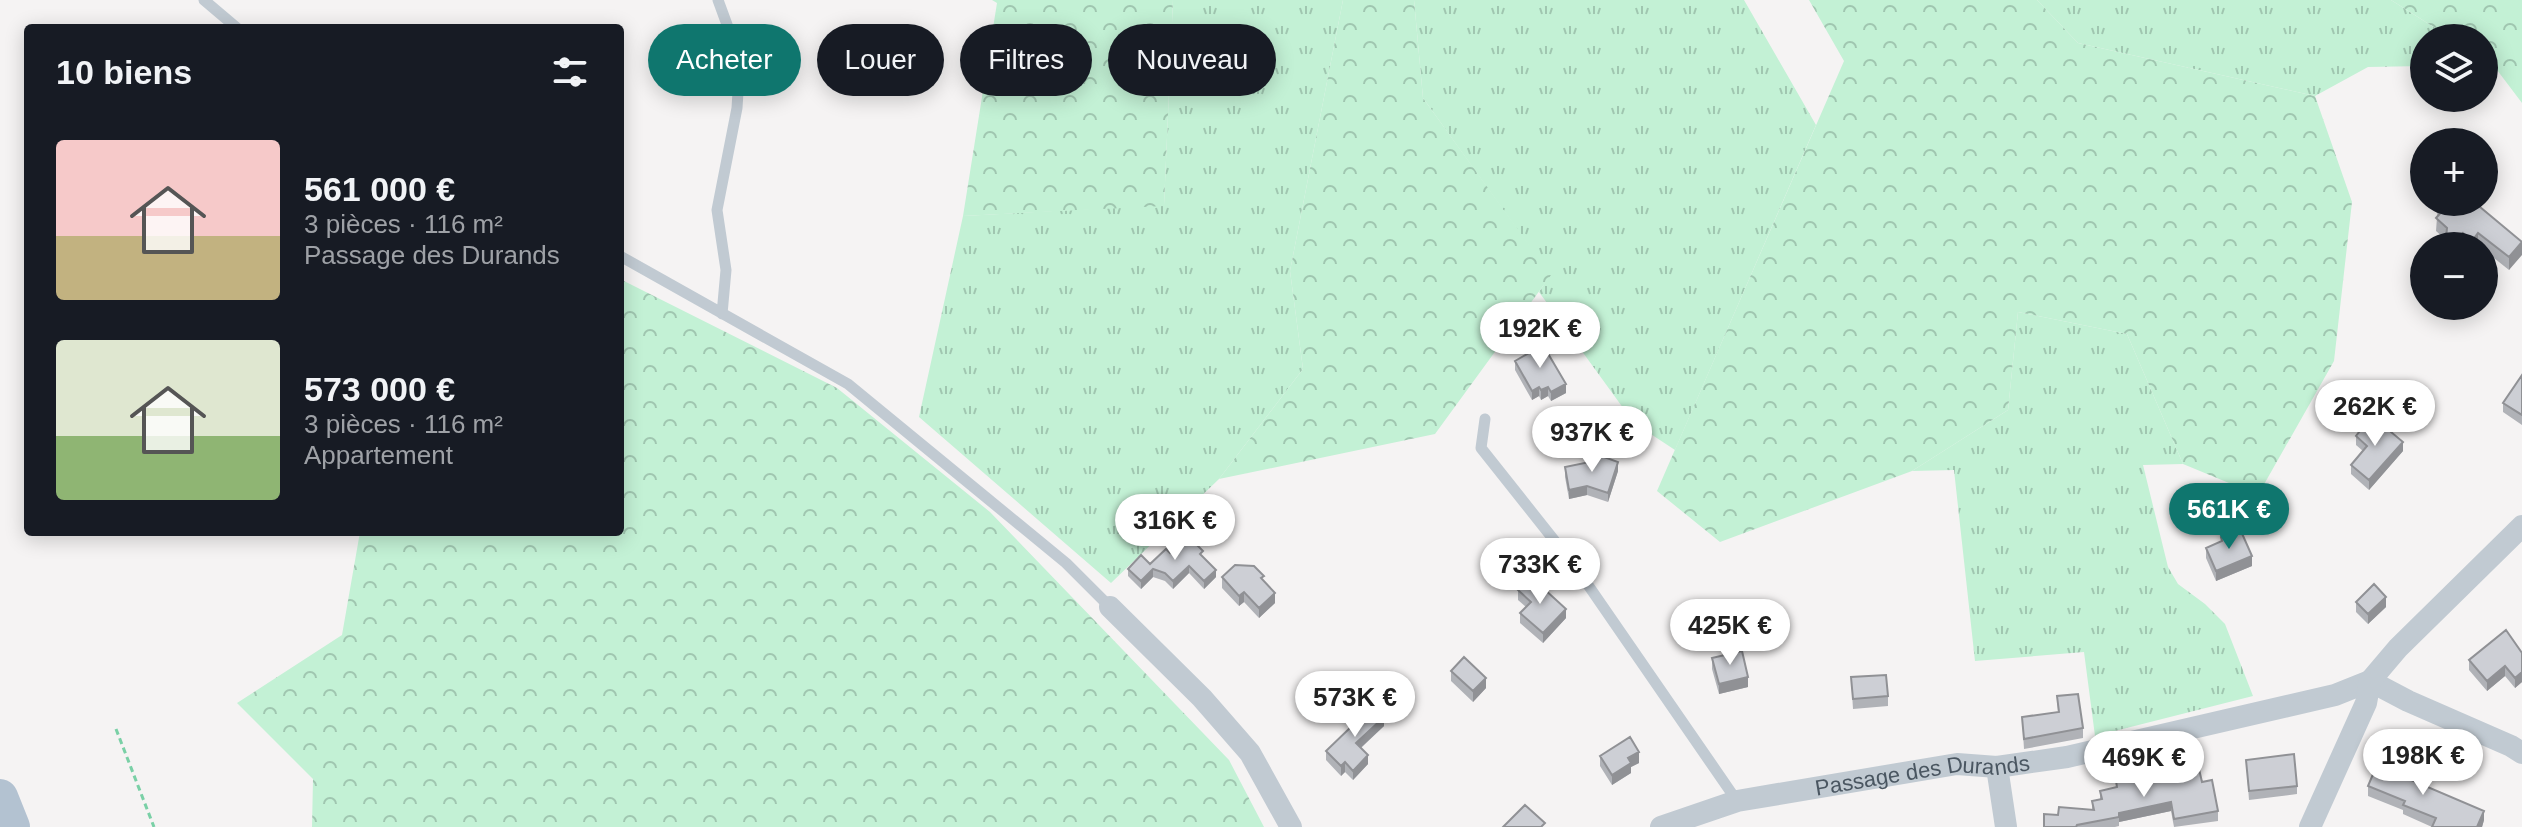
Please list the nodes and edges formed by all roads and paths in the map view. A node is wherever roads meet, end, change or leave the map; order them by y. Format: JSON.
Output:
{"nodes":[{"id":1,"x":204,"y":0,"type":"edge"},
{"id":2,"x":718,"y":0,"type":"edge"},
{"id":3,"x":232,"y":24,"type":"edge"},
{"id":4,"x":624,"y":258,"type":"edge"},
{"id":5,"x":722,"y":314,"type":"junction"},
{"id":6,"x":1485,"y":419,"type":"dead end"},
{"id":7,"x":2522,"y":526,"type":"edge"},
{"id":8,"x":1110,"y":607,"type":"joint"},
{"id":9,"x":2370,"y":681,"type":"junction"},
{"id":10,"x":116,"y":729,"type":"dead end"},
{"id":11,"x":2522,"y":753,"type":"edge"},
{"id":12,"x":1997,"y":767,"type":"junction"},
{"id":13,"x":0,"y":797,"type":"edge"},
{"id":14,"x":1737,"y":801,"type":"junction"},
{"id":15,"x":12,"y":827,"type":"edge"},
{"id":16,"x":154,"y":827,"type":"edge"},
{"id":17,"x":1291,"y":827,"type":"edge"},
{"id":18,"x":1661,"y":827,"type":"edge"},
{"id":19,"x":2006,"y":827,"type":"edge"},
{"id":20,"x":2310,"y":827,"type":"edge"}],
"edges":[{"from":1,"to":3,"type":"lane"},
{"from":2,"to":5,"type":"lane"},
{"from":4,"to":5,"type":"lane"},
{"from":5,"to":8,"type":"lane"},
{"from":6,"to":14,"type":"lane"},
{"from":7,"to":9,"type":"street"},
{"from":8,"to":17,"type":"street"},
{"from":9,"to":11,"type":"street"},
{"from":9,"to":12,"type":"street","name":"Passage des Durands"},
{"from":9,"to":20,"type":"street"},
{"from":10,"to":16,"type":"path"},
{"from":12,"to":14,"type":"street","name":"Passage des Durands"},
{"from":12,"to":19,"type":"street"},
{"from":13,"to":15,"type":"main road"},
{"from":14,"to":18,"type":"street","name":"Passage des Durands"}]}
